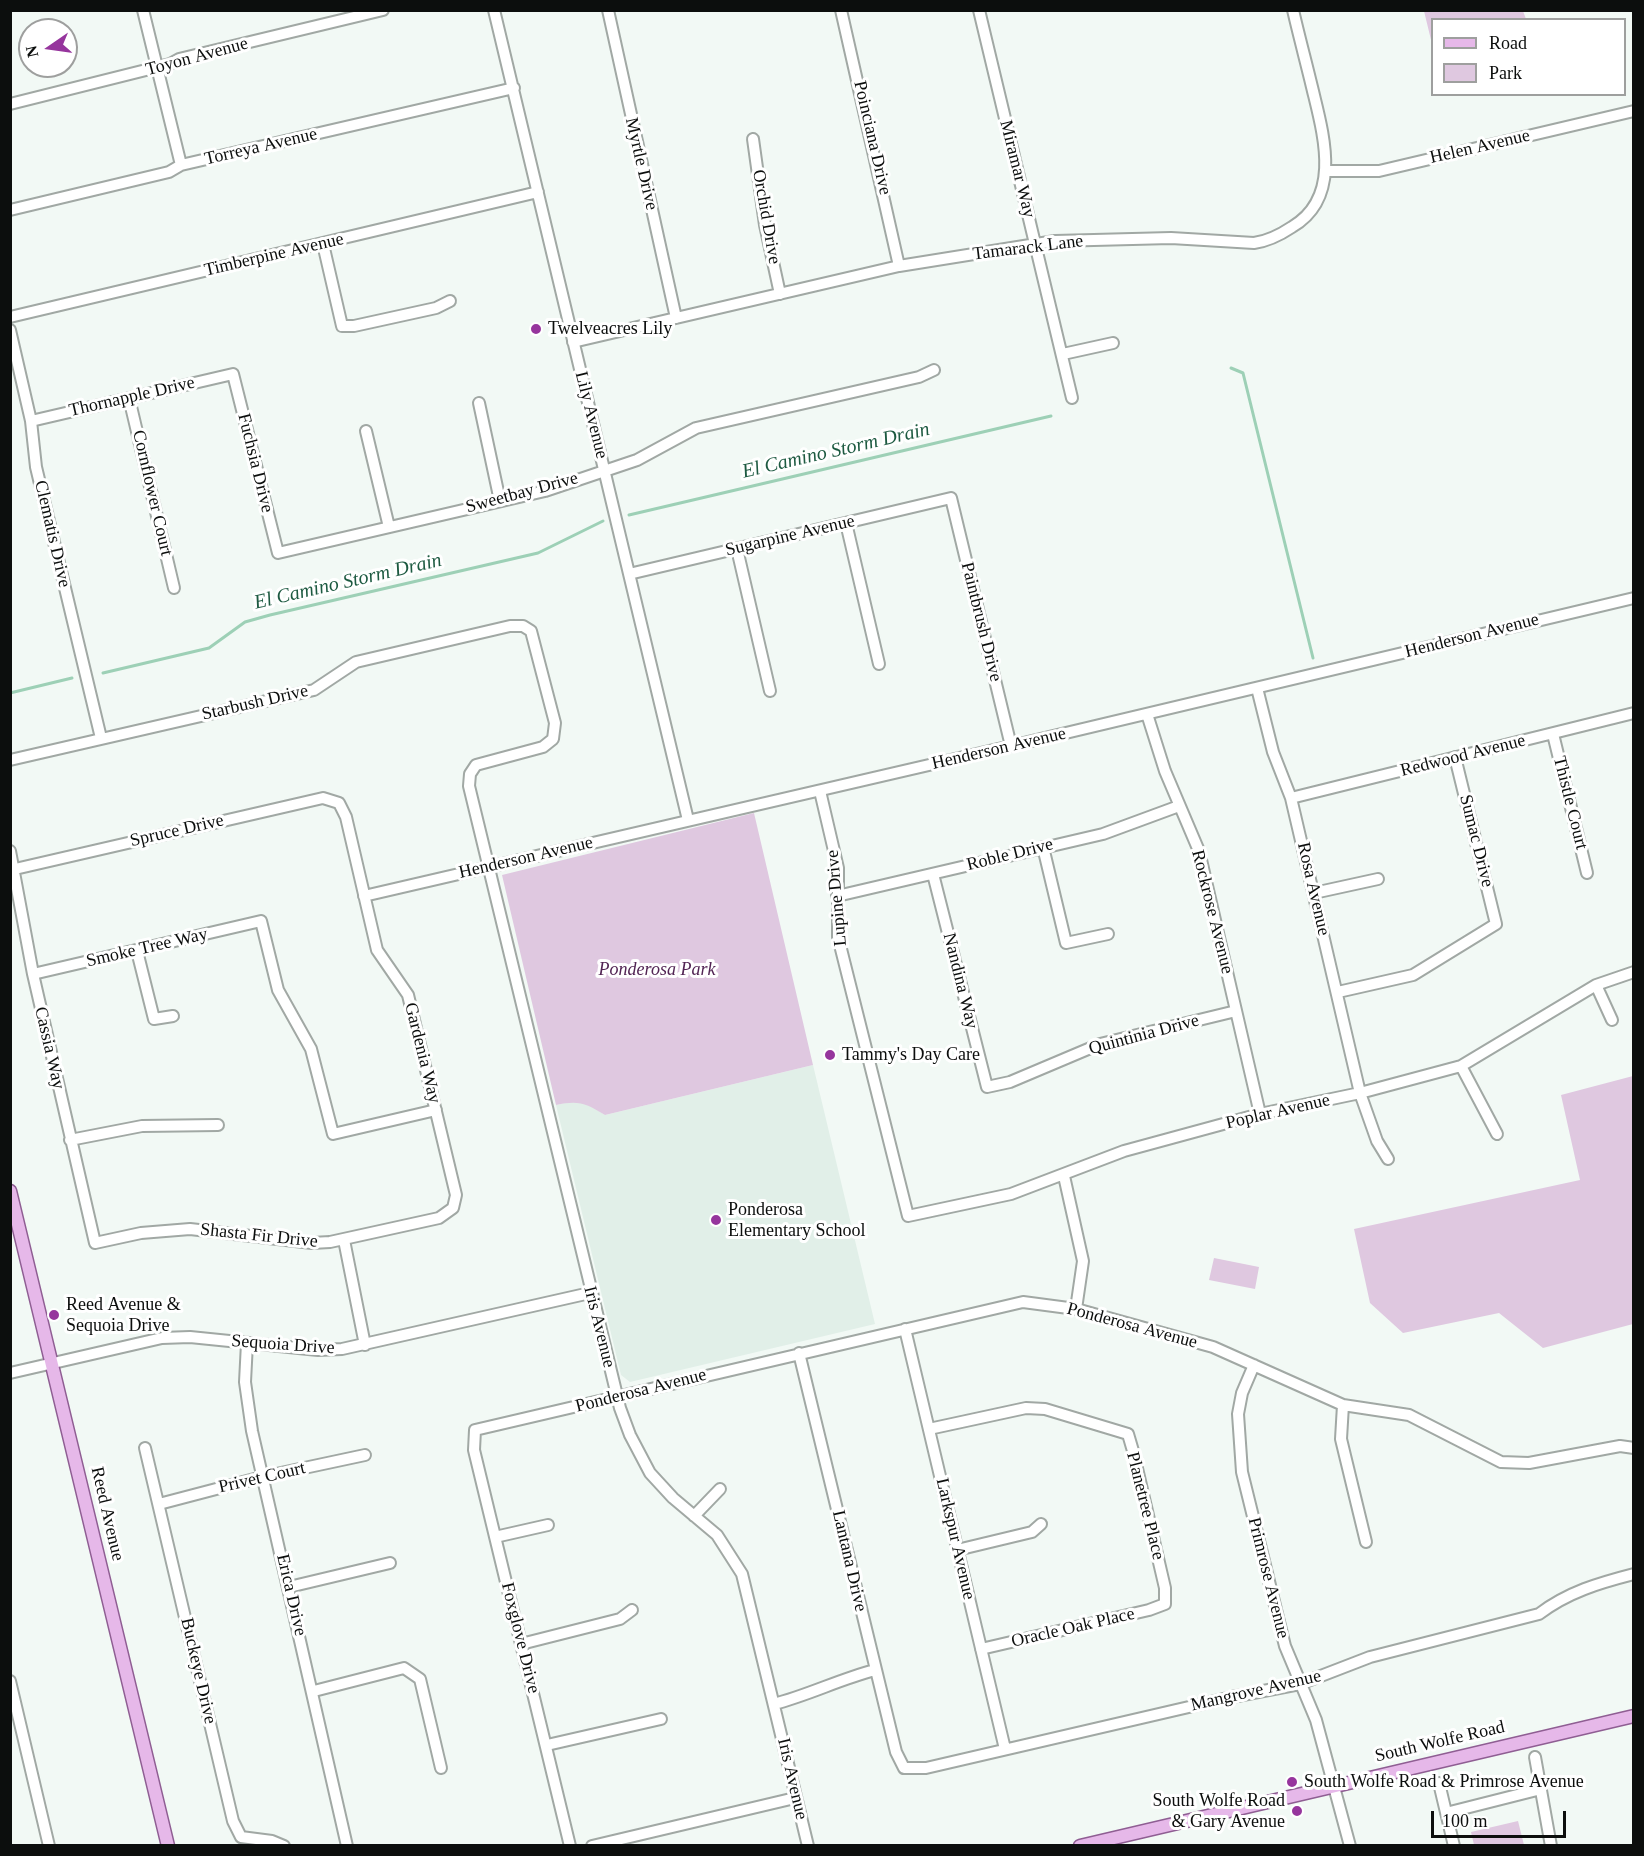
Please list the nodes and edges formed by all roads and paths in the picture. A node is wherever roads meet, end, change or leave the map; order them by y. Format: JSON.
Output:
{"nodes":[{"id":1,"x":143,"y":10,"type":"edge"},
{"id":2,"x":383,"y":10,"type":"edge"},
{"id":3,"x":494,"y":10,"type":"edge"},
{"id":4,"x":608,"y":10,"type":"edge"},
{"id":5,"x":841,"y":10,"type":"edge"},
{"id":6,"x":979,"y":10,"type":"edge"},
{"id":7,"x":1293,"y":10,"type":"edge"},
{"id":8,"x":157,"y":68,"type":"junction"},
{"id":9,"x":514,"y":88,"type":"junction"},
{"id":10,"x":10,"y":104,"type":"edge"},
{"id":11,"x":1634,"y":111,"type":"edge"},
{"id":12,"x":753,"y":139,"type":"dead end"},
{"id":13,"x":181,"y":165,"type":"junction"},
{"id":14,"x":1326,"y":171,"type":"junction"},
{"id":15,"x":538,"y":192,"type":"junction"},
{"id":16,"x":10,"y":210,"type":"edge"},
{"id":17,"x":323,"y":244,"type":"junction"},
{"id":18,"x":1036,"y":244,"type":"junction"},
{"id":19,"x":899,"y":266,"type":"junction"},
{"id":20,"x":780,"y":294,"type":"junction"},
{"id":21,"x":450,"y":301,"type":"dead end"},
{"id":22,"x":10,"y":317,"type":"edge"},
{"id":23,"x":676,"y":318,"type":"junction"},
{"id":24,"x":10,"y":330,"type":"edge"},
{"id":25,"x":573,"y":342,"type":"junction"},
{"id":26,"x":1113,"y":343,"type":"dead end"},
{"id":27,"x":1063,"y":354,"type":"junction"},
{"id":28,"x":934,"y":370,"type":"dead end"},
{"id":29,"x":233,"y":374,"type":"joint"},
{"id":30,"x":129,"y":398,"type":"junction"},
{"id":31,"x":1072,"y":398,"type":"dead end"},
{"id":32,"x":479,"y":403,"type":"dead end"},
{"id":33,"x":31,"y":421,"type":"junction"},
{"id":34,"x":366,"y":431,"type":"dead end"},
{"id":35,"x":604,"y":470,"type":"junction"},
{"id":36,"x":951,"y":498,"type":"joint"},
{"id":37,"x":500,"y":501,"type":"junction"},
{"id":38,"x":846,"y":523,"type":"junction"},
{"id":39,"x":389,"y":527,"type":"junction"},
{"id":40,"x":737,"y":549,"type":"junction"},
{"id":41,"x":278,"y":553,"type":"joint"},
{"id":42,"x":629,"y":574,"type":"junction"},
{"id":43,"x":174,"y":588,"type":"dead end"},
{"id":44,"x":1634,"y":598,"type":"edge"},
{"id":45,"x":879,"y":664,"type":"dead end"},
{"id":46,"x":1257,"y":688,"type":"junction"},
{"id":47,"x":770,"y":691,"type":"dead end"},
{"id":48,"x":1634,"y":713,"type":"edge"},
{"id":49,"x":1147,"y":714,"type":"junction"},
{"id":50,"x":1553,"y":734,"type":"junction"},
{"id":51,"x":101,"y":738,"type":"junction"},
{"id":52,"x":1011,"y":746,"type":"junction"},
{"id":53,"x":1455,"y":758,"type":"junction"},
{"id":54,"x":10,"y":760,"type":"edge"},
{"id":55,"x":471,"y":770,"type":"joint"},
{"id":56,"x":820,"y":791,"type":"junction"},
{"id":57,"x":1291,"y":798,"type":"junction"},
{"id":58,"x":339,"y":803,"type":"joint"},
{"id":59,"x":1179,"y":806,"type":"junction"},
{"id":60,"x":688,"y":820,"type":"junction"},
{"id":61,"x":1043,"y":847,"type":"junction"},
{"id":62,"x":10,"y":850,"type":"edge"},
{"id":63,"x":488,"y":867,"type":"junction"},
{"id":64,"x":15,"y":869,"type":"junction"},
{"id":65,"x":1587,"y":873,"type":"dead end"},
{"id":66,"x":933,"y":874,"type":"junction"},
{"id":67,"x":1378,"y":879,"type":"dead end"},
{"id":68,"x":1314,"y":892,"type":"junction"},
{"id":69,"x":364,"y":896,"type":"junction"},
{"id":70,"x":837,"y":896,"type":"junction"},
{"id":71,"x":1108,"y":934,"type":"dead end"},
{"id":72,"x":137,"y":951,"type":"junction"},
{"id":73,"x":1634,"y":972,"type":"edge"},
{"id":74,"x":33,"y":974,"type":"junction"},
{"id":75,"x":1596,"y":985,"type":"junction"},
{"id":76,"x":1338,"y":992,"type":"junction"},
{"id":77,"x":1236,"y":1011,"type":"junction"},
{"id":78,"x":172,"y":1016,"type":"dead end"},
{"id":79,"x":1612,"y":1020,"type":"dead end"},
{"id":80,"x":1461,"y":1066,"type":"junction"},
{"id":81,"x":987,"y":1087,"type":"joint"},
{"id":82,"x":1360,"y":1093,"type":"junction"},
{"id":83,"x":436,"y":1110,"type":"junction"},
{"id":84,"x":1260,"y":1114,"type":"junction"},
{"id":85,"x":218,"y":1125,"type":"dead end"},
{"id":86,"x":1497,"y":1134,"type":"dead end"},
{"id":87,"x":70,"y":1140,"type":"junction"},
{"id":88,"x":1388,"y":1159,"type":"dead end"},
{"id":89,"x":1064,"y":1176,"type":"junction"},
{"id":90,"x":10,"y":1191,"type":"edge"},
{"id":91,"x":453,"y":1208,"type":"joint"},
{"id":92,"x":908,"y":1216,"type":"joint"},
{"id":93,"x":344,"y":1240,"type":"junction"},
{"id":94,"x":95,"y":1243,"type":"joint"},
{"id":95,"x":591,"y":1293,"type":"junction"},
{"id":96,"x":1076,"y":1309,"type":"junction"},
{"id":97,"x":905,"y":1329,"type":"junction"},
{"id":98,"x":247,"y":1343,"type":"junction"},
{"id":99,"x":365,"y":1345,"type":"junction"},
{"id":100,"x":800,"y":1353,"type":"junction"},
{"id":101,"x":52,"y":1363,"type":"junction"},
{"id":102,"x":1254,"y":1365,"type":"junction"},
{"id":103,"x":10,"y":1373,"type":"edge"},
{"id":104,"x":616,"y":1397,"type":"junction"},
{"id":105,"x":1343,"y":1405,"type":"junction"},
{"id":106,"x":928,"y":1429,"type":"junction"},
{"id":107,"x":475,"y":1430,"type":"joint"},
{"id":108,"x":145,"y":1448,"type":"dead end"},
{"id":109,"x":1634,"y":1448,"type":"edge"},
{"id":110,"x":365,"y":1455,"type":"dead end"},
{"id":111,"x":262,"y":1477,"type":"junction"},
{"id":112,"x":720,"y":1489,"type":"dead end"},
{"id":113,"x":159,"y":1504,"type":"junction"},
{"id":114,"x":694,"y":1516,"type":"junction"},
{"id":115,"x":1041,"y":1524,"type":"dead end"},
{"id":116,"x":548,"y":1525,"type":"dead end"},
{"id":117,"x":495,"y":1537,"type":"junction"},
{"id":118,"x":1366,"y":1542,"type":"dead end"},
{"id":119,"x":957,"y":1550,"type":"junction"},
{"id":120,"x":390,"y":1563,"type":"dead end"},
{"id":121,"x":1634,"y":1574,"type":"edge"},
{"id":122,"x":289,"y":1587,"type":"junction"},
{"id":123,"x":1165,"y":1604,"type":"joint"},
{"id":124,"x":632,"y":1610,"type":"dead end"},
{"id":125,"x":521,"y":1644,"type":"junction"},
{"id":126,"x":981,"y":1649,"type":"junction"},
{"id":127,"x":875,"y":1670,"type":"junction"},
{"id":128,"x":10,"y":1681,"type":"edge"},
{"id":129,"x":1300,"y":1684,"type":"junction"},
{"id":130,"x":314,"y":1691,"type":"junction"},
{"id":131,"x":774,"y":1704,"type":"junction"},
{"id":132,"x":1634,"y":1716,"type":"edge"},
{"id":133,"x":661,"y":1719,"type":"dead end"},
{"id":134,"x":547,"y":1745,"type":"junction"},
{"id":135,"x":1005,"y":1749,"type":"junction"},
{"id":136,"x":1535,"y":1757,"type":"dead end"},
{"id":137,"x":441,"y":1768,"type":"dead end"},
{"id":138,"x":904,"y":1768,"type":"joint"},
{"id":139,"x":1439,"y":1783,"type":"dead end"},
{"id":140,"x":1336,"y":1785,"type":"junction"},
{"id":141,"x":1541,"y":1790,"type":"junction"},
{"id":142,"x":795,"y":1798,"type":"junction"},
{"id":143,"x":1446,"y":1813,"type":"junction"},
{"id":144,"x":49,"y":1845,"type":"edge"},
{"id":145,"x":168,"y":1845,"type":"edge"},
{"id":146,"x":284,"y":1845,"type":"edge"},
{"id":147,"x":347,"y":1845,"type":"edge"},
{"id":148,"x":570,"y":1845,"type":"edge"},
{"id":149,"x":592,"y":1845,"type":"edge"},
{"id":150,"x":808,"y":1845,"type":"edge"},
{"id":151,"x":1080,"y":1845,"type":"edge"},
{"id":152,"x":1350,"y":1845,"type":"edge"},
{"id":153,"x":1454,"y":1845,"type":"edge"},
{"id":154,"x":1551,"y":1845,"type":"edge"}],
"edges":[{"from":1,"to":8,"type":"street"},
{"from":2,"to":8,"type":"street","name":"Toyon Avenue"},
{"from":3,"to":9,"type":"street","name":"Lily Avenue"},
{"from":4,"to":23,"type":"street","name":"Myrtle Drive"},
{"from":5,"to":19,"type":"street","name":"Poinciana Drive"},
{"from":6,"to":18,"type":"street","name":"Miramar Way"},
{"from":7,"to":14,"type":"street","name":"Tamarack Lane"},
{"from":8,"to":10,"type":"street","name":"Toyon Avenue"},
{"from":8,"to":13,"type":"street"},
{"from":9,"to":13,"type":"street","name":"Torreya Avenue"},
{"from":9,"to":15,"type":"street","name":"Lily Avenue"},
{"from":11,"to":14,"type":"street","name":"Helen Avenue"},
{"from":12,"to":20,"type":"street","name":"Orchid Drive"},
{"from":13,"to":16,"type":"street","name":"Torreya Avenue"},
{"from":14,"to":18,"type":"street","name":"Tamarack Lane"},
{"from":15,"to":17,"type":"street","name":"Timberpine Avenue"},
{"from":15,"to":25,"type":"street","name":"Lily Avenue"},
{"from":17,"to":21,"type":"street"},
{"from":17,"to":22,"type":"street","name":"Timberpine Avenue"},
{"from":18,"to":19,"type":"street","name":"Tamarack Lane"},
{"from":18,"to":27,"type":"street","name":"Miramar Way"},
{"from":19,"to":20,"type":"street","name":"Tamarack Lane"},
{"from":20,"to":23,"type":"street","name":"Tamarack Lane"},
{"from":23,"to":25,"type":"street","name":"Tamarack Lane"},
{"from":24,"to":33,"type":"street","name":"Clematis Drive"},
{"from":25,"to":35,"type":"street","name":"Lily Avenue"},
{"from":26,"to":27,"type":"street"},
{"from":27,"to":31,"type":"street","name":"Miramar Way"},
{"from":28,"to":35,"type":"street","name":"Sweetbay Drive"},
{"from":29,"to":30,"type":"street","name":"Thornapple Drive"},
{"from":29,"to":41,"type":"street","name":"Fuchsia Drive"},
{"from":30,"to":33,"type":"street","name":"Thornapple Drive"},
{"from":30,"to":43,"type":"street","name":"Cornflower Court"},
{"from":32,"to":37,"type":"street"},
{"from":33,"to":51,"type":"street","name":"Clematis Drive"},
{"from":34,"to":39,"type":"street"},
{"from":35,"to":37,"type":"street","name":"Sweetbay Drive"},
{"from":35,"to":42,"type":"street","name":"Lily Avenue"},
{"from":36,"to":38,"type":"street","name":"Sugarpine Avenue"},
{"from":36,"to":52,"type":"street","name":"Paintbrush Drive"},
{"from":37,"to":39,"type":"street","name":"Sweetbay Drive"},
{"from":38,"to":40,"type":"street","name":"Sugarpine Avenue"},
{"from":38,"to":45,"type":"street"},
{"from":39,"to":41,"type":"street","name":"Sweetbay Drive"},
{"from":40,"to":42,"type":"street","name":"Sugarpine Avenue"},
{"from":40,"to":47,"type":"street"},
{"from":42,"to":60,"type":"street","name":"Lily Avenue"},
{"from":44,"to":46,"type":"street","name":"Henderson Avenue"},
{"from":46,"to":49,"type":"street","name":"Henderson Avenue"},
{"from":46,"to":57,"type":"street","name":"Rosa Avenue"},
{"from":48,"to":50,"type":"street","name":"Redwood Avenue"},
{"from":49,"to":52,"type":"street","name":"Henderson Avenue"},
{"from":49,"to":59,"type":"street","name":"Rockrose Avenue"},
{"from":50,"to":53,"type":"street","name":"Redwood Avenue"},
{"from":50,"to":65,"type":"street","name":"Thistle Court"},
{"from":51,"to":54,"type":"street","name":"Starbush Drive"},
{"from":51,"to":55,"type":"street","name":"Starbush Drive"},
{"from":52,"to":56,"type":"street","name":"Henderson Avenue"},
{"from":53,"to":57,"type":"street","name":"Redwood Avenue"},
{"from":53,"to":76,"type":"street","name":"Sumac Drive"},
{"from":55,"to":63,"type":"street","name":"Iris Avenue"},
{"from":56,"to":60,"type":"street","name":"Henderson Avenue"},
{"from":56,"to":70,"type":"street","name":"Lupine Drive"},
{"from":57,"to":68,"type":"street","name":"Rosa Avenue"},
{"from":58,"to":64,"type":"street","name":"Spruce Drive"},
{"from":58,"to":69,"type":"street","name":"Gardenia Way"},
{"from":59,"to":61,"type":"street","name":"Roble Drive"},
{"from":59,"to":77,"type":"street","name":"Rockrose Avenue"},
{"from":60,"to":63,"type":"street","name":"Henderson Avenue"},
{"from":61,"to":66,"type":"street","name":"Roble Drive"},
{"from":61,"to":71,"type":"street"},
{"from":62,"to":64,"type":"street","name":"Cassia Way"},
{"from":63,"to":69,"type":"street","name":"Henderson Avenue"},
{"from":63,"to":95,"type":"street","name":"Iris Avenue"},
{"from":64,"to":74,"type":"street","name":"Cassia Way"},
{"from":66,"to":70,"type":"street","name":"Roble Drive"},
{"from":66,"to":81,"type":"street","name":"Nandina Way"},
{"from":67,"to":68,"type":"street"},
{"from":68,"to":76,"type":"street","name":"Rosa Avenue"},
{"from":69,"to":83,"type":"street","name":"Gardenia Way"},
{"from":70,"to":92,"type":"street","name":"Lupine Drive"},
{"from":72,"to":74,"type":"street","name":"Smoke Tree Way"},
{"from":72,"to":78,"type":"street"},
{"from":72,"to":83,"type":"street","name":"Smoke Tree Way"},
{"from":73,"to":75,"type":"street","name":"Poplar Avenue"},
{"from":74,"to":87,"type":"street","name":"Cassia Way"},
{"from":75,"to":79,"type":"street"},
{"from":75,"to":80,"type":"street","name":"Poplar Avenue"},
{"from":76,"to":82,"type":"street","name":"Rosa Avenue"},
{"from":77,"to":81,"type":"street","name":"Quintinia Drive"},
{"from":77,"to":84,"type":"street","name":"Rockrose Avenue"},
{"from":80,"to":82,"type":"street","name":"Poplar Avenue"},
{"from":80,"to":86,"type":"street"},
{"from":82,"to":84,"type":"street","name":"Poplar Avenue"},
{"from":82,"to":88,"type":"street","name":"Rosa Avenue"},
{"from":83,"to":91,"type":"street","name":"Gardenia Way"},
{"from":84,"to":89,"type":"street","name":"Poplar Avenue"},
{"from":85,"to":87,"type":"street"},
{"from":87,"to":94,"type":"street","name":"Cassia Way"},
{"from":89,"to":92,"type":"street","name":"Poplar Avenue"},
{"from":89,"to":96,"type":"street"},
{"from":90,"to":101,"type":"main road","name":"Reed Avenue"},
{"from":91,"to":93,"type":"street","name":"Shasta Fir Drive"},
{"from":93,"to":94,"type":"street","name":"Shasta Fir Drive"},
{"from":93,"to":99,"type":"street"},
{"from":95,"to":99,"type":"street","name":"Sequoia Drive"},
{"from":95,"to":104,"type":"street","name":"Iris Avenue"},
{"from":96,"to":97,"type":"street","name":"Ponderosa Avenue"},
{"from":96,"to":102,"type":"street","name":"Ponderosa Avenue"},
{"from":97,"to":100,"type":"street","name":"Ponderosa Avenue"},
{"from":97,"to":106,"type":"street","name":"Larkspur Avenue"},
{"from":98,"to":99,"type":"street","name":"Sequoia Drive"},
{"from":98,"to":101,"type":"street","name":"Sequoia Drive"},
{"from":98,"to":111,"type":"street","name":"Erica Drive"},
{"from":100,"to":104,"type":"street","name":"Ponderosa Avenue"},
{"from":100,"to":127,"type":"street","name":"Lantana Drive"},
{"from":101,"to":103,"type":"street","name":"Sequoia Drive"},
{"from":101,"to":145,"type":"main road","name":"Reed Avenue"},
{"from":102,"to":105,"type":"street","name":"Ponderosa Avenue"},
{"from":102,"to":129,"type":"street","name":"Primrose Avenue"},
{"from":104,"to":107,"type":"street","name":"Ponderosa Avenue"},
{"from":104,"to":114,"type":"street","name":"Iris Avenue"},
{"from":105,"to":109,"type":"street","name":"Ponderosa Avenue"},
{"from":105,"to":118,"type":"street"},
{"from":106,"to":119,"type":"street","name":"Larkspur Avenue"},
{"from":106,"to":123,"type":"street","name":"Planetree Place"},
{"from":107,"to":117,"type":"street","name":"Foxglove Drive"},
{"from":108,"to":113,"type":"street","name":"Buckeye Drive"},
{"from":110,"to":111,"type":"street","name":"Privet Court"},
{"from":111,"to":113,"type":"street","name":"Privet Court"},
{"from":111,"to":122,"type":"street","name":"Erica Drive"},
{"from":112,"to":114,"type":"street"},
{"from":113,"to":146,"type":"street","name":"Buckeye Drive"},
{"from":114,"to":131,"type":"street","name":"Iris Avenue"},
{"from":115,"to":119,"type":"street"},
{"from":116,"to":117,"type":"street"},
{"from":117,"to":125,"type":"street","name":"Foxglove Drive"},
{"from":119,"to":126,"type":"street","name":"Larkspur Avenue"},
{"from":120,"to":122,"type":"street"},
{"from":121,"to":129,"type":"street","name":"Mangrove Avenue"},
{"from":122,"to":130,"type":"street","name":"Erica Drive"},
{"from":123,"to":126,"type":"street","name":"Oracle Oak Place"},
{"from":124,"to":125,"type":"street"},
{"from":125,"to":134,"type":"street","name":"Foxglove Drive"},
{"from":126,"to":135,"type":"street","name":"Larkspur Avenue"},
{"from":127,"to":131,"type":"street"},
{"from":127,"to":138,"type":"street","name":"Lantana Drive"},
{"from":128,"to":144,"type":"street"},
{"from":129,"to":135,"type":"street","name":"Mangrove Avenue"},
{"from":129,"to":140,"type":"street","name":"Primrose Avenue"},
{"from":130,"to":137,"type":"street"},
{"from":130,"to":147,"type":"street","name":"Erica Drive"},
{"from":131,"to":142,"type":"street","name":"Iris Avenue"},
{"from":132,"to":140,"type":"main road","name":"South Wolfe Road"},
{"from":133,"to":134,"type":"street"},
{"from":134,"to":148,"type":"street","name":"Foxglove Drive"},
{"from":135,"to":138,"type":"street","name":"Mangrove Avenue"},
{"from":136,"to":141,"type":"street"},
{"from":139,"to":143,"type":"street"},
{"from":140,"to":151,"type":"main road","name":"South Wolfe Road"},
{"from":140,"to":152,"type":"street","name":"Primrose Avenue"},
{"from":141,"to":143,"type":"street"},
{"from":141,"to":154,"type":"street"},
{"from":142,"to":149,"type":"street"},
{"from":142,"to":150,"type":"street","name":"Iris Avenue"},
{"from":143,"to":153,"type":"street"}]}
